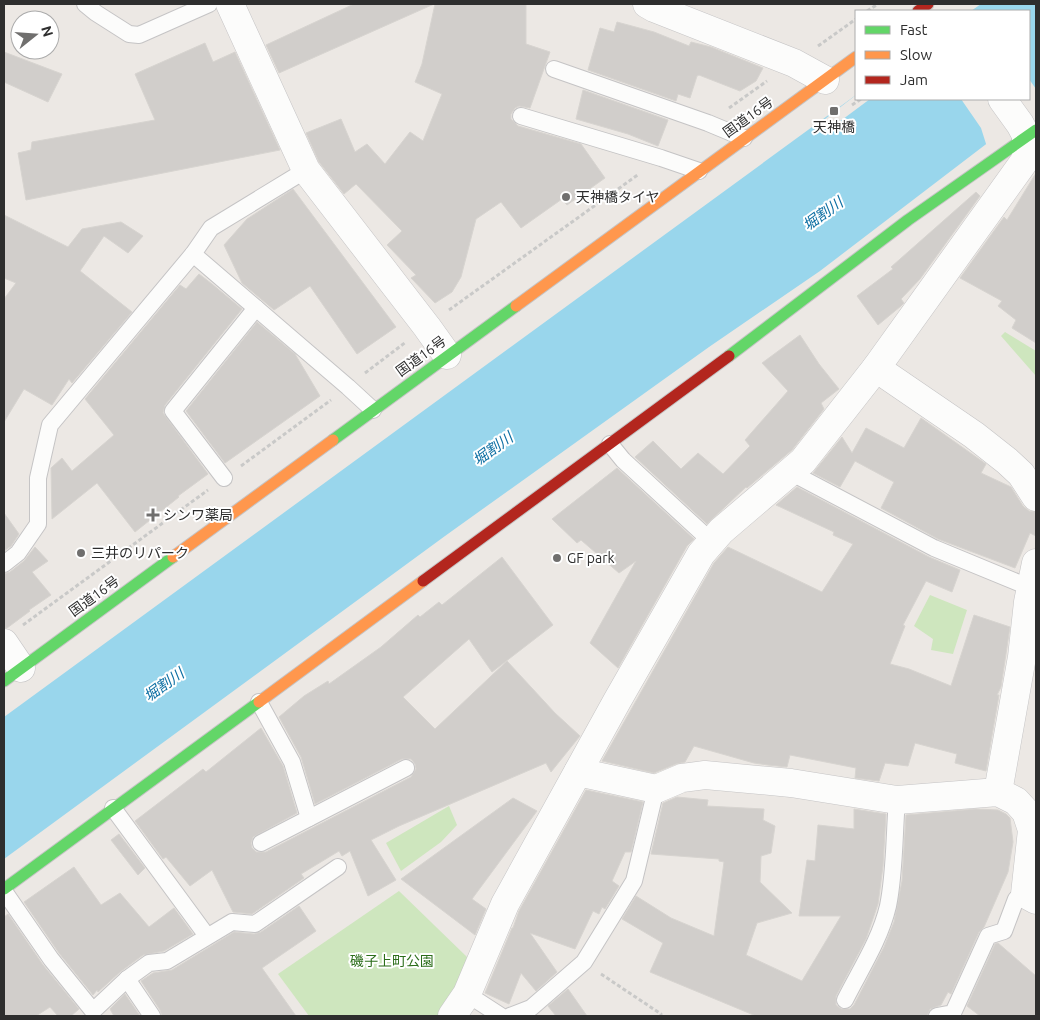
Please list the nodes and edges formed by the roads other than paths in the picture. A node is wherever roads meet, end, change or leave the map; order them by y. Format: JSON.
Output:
{"nodes":[{"id":1,"x":85,"y":4,"type":"edge"},
{"id":2,"x":209,"y":4,"type":"edge"},
{"id":3,"x":230,"y":4,"type":"edge"},
{"id":4,"x":647,"y":4,"type":"edge"},
{"id":5,"x":855,"y":57,"type":"edge"},
{"id":6,"x":554,"y":69,"type":"dead end"},
{"id":7,"x":825,"y":80,"type":"junction"},
{"id":8,"x":1003,"y":100,"type":"edge"},
{"id":9,"x":521,"y":116,"type":"dead end"},
{"id":10,"x":1030,"y":136,"type":"edge"},
{"id":11,"x":744,"y":138,"type":"junction"},
{"id":12,"x":306,"y":170,"type":"junction"},
{"id":13,"x":699,"y":171,"type":"junction"},
{"id":14,"x":193,"y":254,"type":"junction"},
{"id":15,"x":256,"y":308,"type":"junction"},
{"id":16,"x":448,"y":355,"type":"junction"},
{"id":17,"x":876,"y":368,"type":"junction"},
{"id":18,"x":373,"y":410,"type":"junction"},
{"id":19,"x":610,"y":444,"type":"junction"},
{"id":20,"x":790,"y":472,"type":"junction"},
{"id":21,"x":224,"y":478,"type":"dead end"},
{"id":22,"x":1036,"y":497,"type":"edge"},
{"id":23,"x":712,"y":542,"type":"junction"},
{"id":24,"x":4,"y":564,"type":"edge"},
{"id":25,"x":1034,"y":575,"type":"edge"},
{"id":26,"x":4,"y":643,"type":"edge"},
{"id":27,"x":12,"y":675,"type":"edge"},
{"id":28,"x":259,"y":702,"type":"junction"},
{"id":29,"x":406,"y":768,"type":"dead end"},
{"id":30,"x":578,"y":772,"type":"junction"},
{"id":31,"x":656,"y":789,"type":"junction"},
{"id":32,"x":998,"y":792,"type":"junction"},
{"id":33,"x":897,"y":800,"type":"junction"},
{"id":34,"x":113,"y":808,"type":"junction"},
{"id":35,"x":310,"y":818,"type":"junction"},
{"id":36,"x":260,"y":843,"type":"dead end"},
{"id":37,"x":338,"y":868,"type":"dead end"},
{"id":38,"x":4,"y":890,"type":"edge"},
{"id":39,"x":1031,"y":897,"type":"edge"},
{"id":40,"x":207,"y":936,"type":"junction"},
{"id":41,"x":127,"y":979,"type":"junction"},
{"id":42,"x":467,"y":994,"type":"junction"},
{"id":43,"x":845,"y":1000,"type":"dead end"},
{"id":44,"x":91,"y":1014,"type":"edge"},
{"id":45,"x":152,"y":1016,"type":"edge"},
{"id":46,"x":452,"y":1016,"type":"edge"},
{"id":47,"x":501,"y":1016,"type":"edge"},
{"id":48,"x":510,"y":1016,"type":"edge"},
{"id":49,"x":937,"y":1016,"type":"edge"}],
"edges":[{"from":1,"to":2,"type":"lane"},
{"from":3,"to":12,"type":"street"},
{"from":4,"to":7,"type":"street"},
{"from":5,"to":7,"type":"main road","name":"国道16号"},
{"from":6,"to":11,"type":"lane"},
{"from":7,"to":11,"type":"main road","name":"国道16号"},
{"from":8,"to":10,"type":"street"},
{"from":9,"to":13,"type":"lane"},
{"from":10,"to":17,"type":"street"},
{"from":10,"to":19,"type":"main road"},
{"from":11,"to":13,"type":"main road","name":"国道16号"},
{"from":12,"to":14,"type":"lane"},
{"from":12,"to":16,"type":"street"},
{"from":13,"to":16,"type":"main road","name":"国道16号"},
{"from":14,"to":15,"type":"lane"},
{"from":14,"to":24,"type":"lane"},
{"from":15,"to":18,"type":"lane"},
{"from":15,"to":21,"type":"lane"},
{"from":16,"to":18,"type":"main road","name":"国道16号"},
{"from":17,"to":20,"type":"street"},
{"from":17,"to":22,"type":"street"},
{"from":18,"to":27,"type":"main road","name":"国道16号"},
{"from":19,"to":23,"type":"lane"},
{"from":19,"to":28,"type":"main road"},
{"from":20,"to":23,"type":"street"},
{"from":20,"to":25,"type":"lane"},
{"from":23,"to":30,"type":"street"},
{"from":25,"to":32,"type":"street"},
{"from":26,"to":27,"type":"street"},
{"from":28,"to":34,"type":"main road"},
{"from":28,"to":35,"type":"lane"},
{"from":29,"to":35,"type":"lane"},
{"from":30,"to":31,"type":"street"},
{"from":30,"to":42,"type":"street"},
{"from":31,"to":33,"type":"street"},
{"from":31,"to":48,"type":"lane"},
{"from":32,"to":33,"type":"street"},
{"from":32,"to":39,"type":"street"},
{"from":33,"to":43,"type":"lane"},
{"from":34,"to":38,"type":"main road"},
{"from":34,"to":40,"type":"lane"},
{"from":35,"to":36,"type":"lane"},
{"from":37,"to":40,"type":"lane"},
{"from":38,"to":44,"type":"lane"},
{"from":39,"to":49,"type":"lane"},
{"from":40,"to":41,"type":"lane"},
{"from":41,"to":44,"type":"lane"},
{"from":41,"to":45,"type":"lane"},
{"from":42,"to":46,"type":"street"},
{"from":42,"to":47,"type":"lane"}]}
